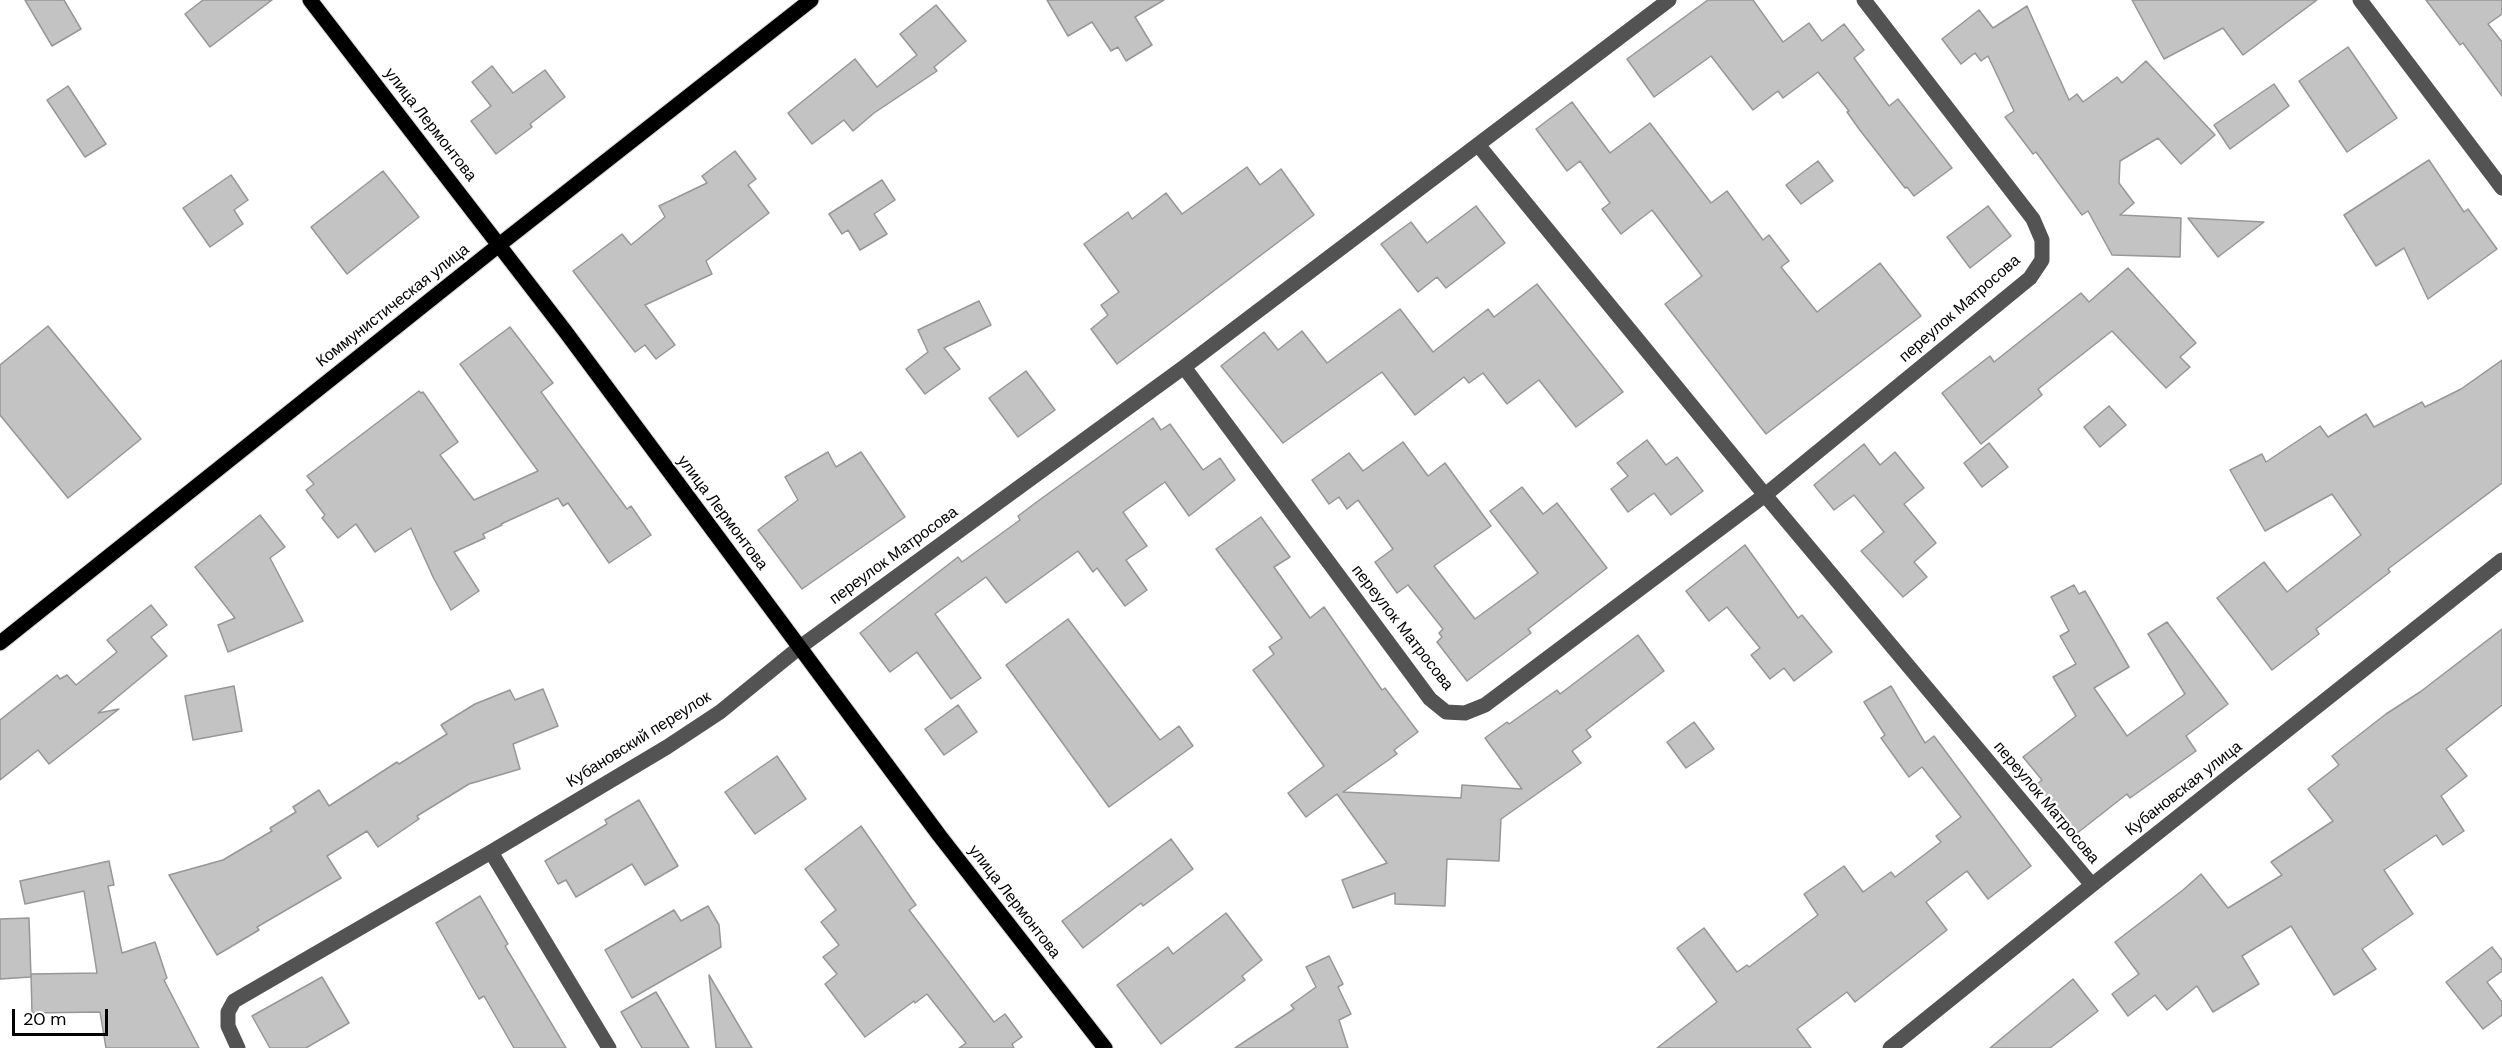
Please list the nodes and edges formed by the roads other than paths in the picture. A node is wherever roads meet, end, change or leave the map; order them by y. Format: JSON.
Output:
{"nodes":[{"id":1,"x":310,"y":0,"type":"edge"},
{"id":2,"x":812,"y":0,"type":"edge"},
{"id":3,"x":1669,"y":0,"type":"edge"},
{"id":4,"x":1864,"y":0,"type":"edge"},
{"id":5,"x":2360,"y":0,"type":"edge"},
{"id":6,"x":1479,"y":146,"type":"junction"},
{"id":7,"x":2502,"y":188,"type":"edge"},
{"id":8,"x":499,"y":245,"type":"junction"},
{"id":9,"x":1184,"y":367,"type":"junction"},
{"id":10,"x":1765,"y":495,"type":"junction"},
{"id":11,"x":2502,"y":560,"type":"edge"},
{"id":12,"x":0,"y":643,"type":"edge"},
{"id":13,"x":800,"y":647,"type":"junction"},
{"id":14,"x":491,"y":852,"type":"junction"},
{"id":15,"x":2092,"y":885,"type":"junction"},
{"id":16,"x":238,"y":1048,"type":"edge"},
{"id":17,"x":609,"y":1048,"type":"edge"},
{"id":18,"x":1105,"y":1048,"type":"edge"},
{"id":19,"x":1890,"y":1048,"type":"edge"}],
"edges":[{"from":1,"to":8,"type":"main road","name":"улица Лермонтова"},
{"from":2,"to":8,"type":"main road","name":"Коммунистическая улица"},
{"from":3,"to":6,"type":"street","name":"переулок Матросова"},
{"from":4,"to":10,"type":"street","name":"переулок Матросова"},
{"from":5,"to":7,"type":"street"},
{"from":6,"to":9,"type":"street","name":"переулок Матросова"},
{"from":6,"to":10,"type":"street","name":"переулок Матросова"},
{"from":8,"to":12,"type":"main road","name":"Коммунистическая улица"},
{"from":8,"to":13,"type":"main road","name":"улица Лермонтова"},
{"from":9,"to":10,"type":"street","name":"переулок Матросова"},
{"from":9,"to":13,"type":"street","name":"переулок Матросова"},
{"from":10,"to":15,"type":"street","name":"переулок Матросова"},
{"from":11,"to":15,"type":"street","name":"Кубановская улица"},
{"from":13,"to":14,"type":"street","name":"Кубановский переулок"},
{"from":13,"to":18,"type":"main road","name":"улица Лермонтова"},
{"from":14,"to":16,"type":"street","name":"Кубановский переулок"},
{"from":14,"to":17,"type":"street"},
{"from":15,"to":19,"type":"street","name":"Кубановская улица"}]}
